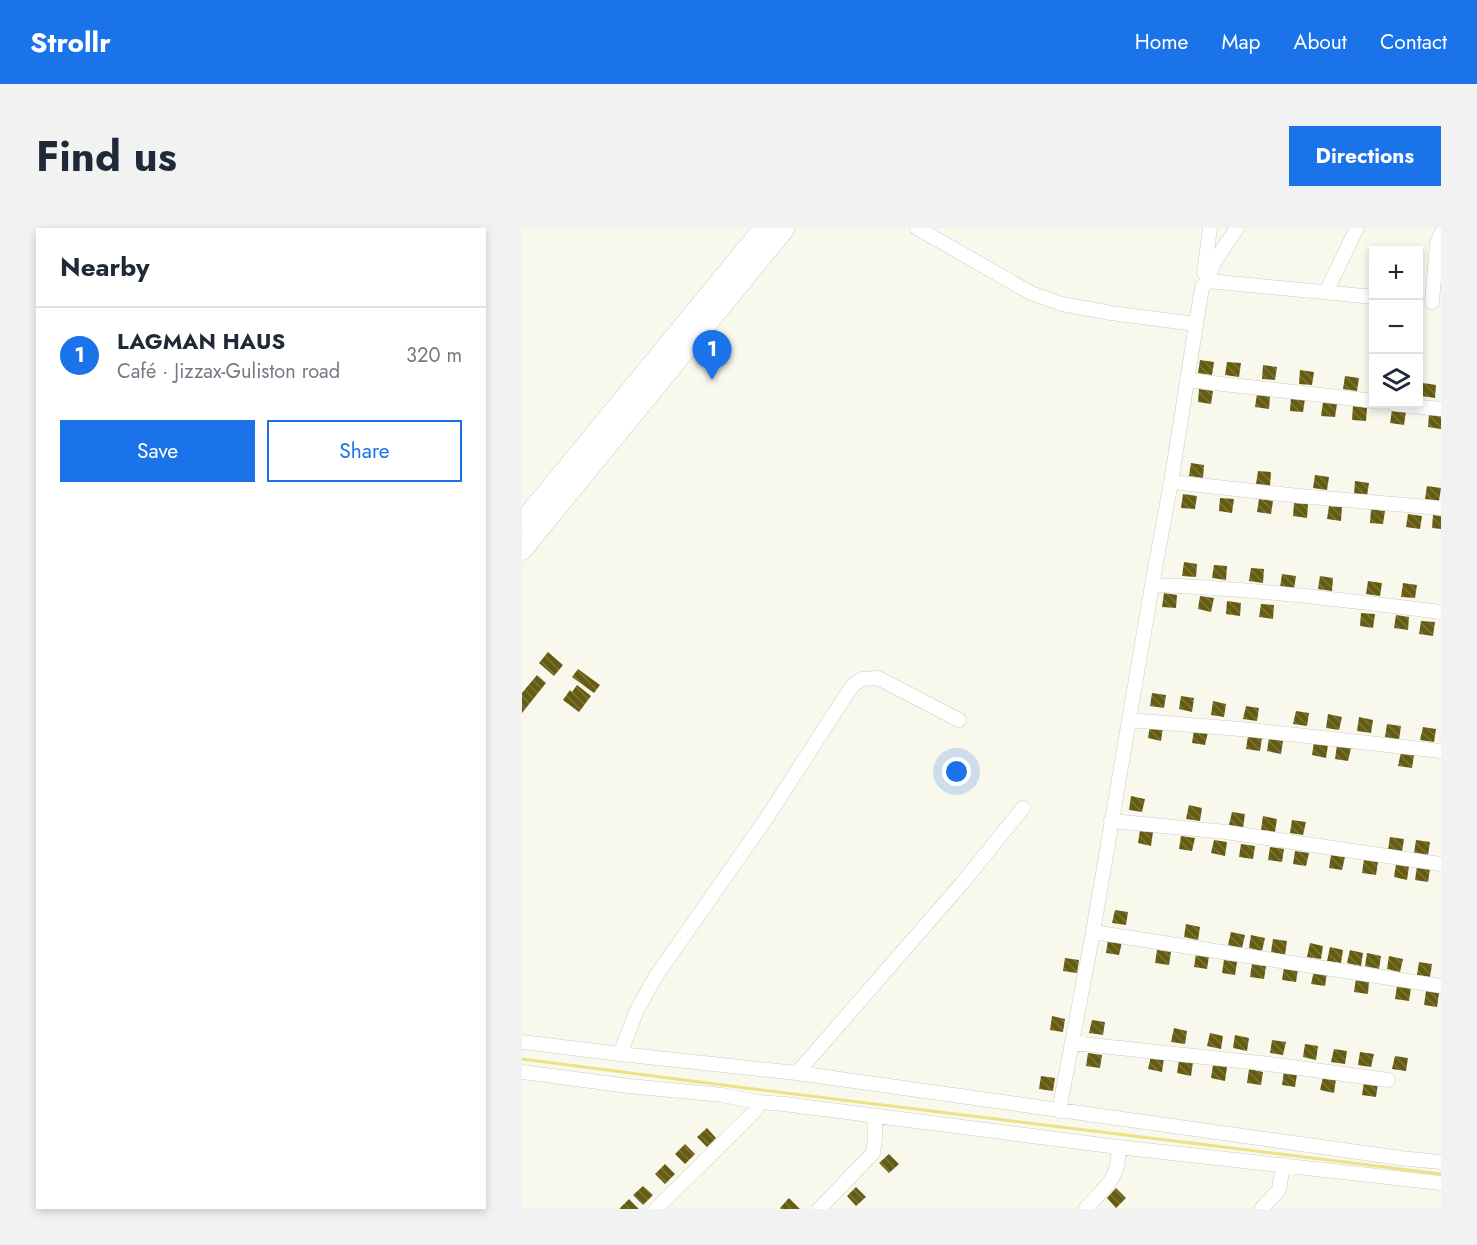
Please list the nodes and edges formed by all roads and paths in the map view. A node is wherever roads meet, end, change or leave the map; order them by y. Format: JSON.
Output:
{"nodes":[{"id":1,"x":764,"y":228,"type":"edge"},
{"id":2,"x":785,"y":228,"type":"edge"},
{"id":3,"x":917,"y":228,"type":"edge"},
{"id":4,"x":1210,"y":228,"type":"edge"},
{"id":5,"x":1237,"y":228,"type":"edge"},
{"id":6,"x":1357,"y":228,"type":"edge"},
{"id":7,"x":1441,"y":234,"type":"edge"},
{"id":8,"x":1205,"y":284,"type":"junction"},
{"id":9,"x":1326,"y":292,"type":"junction"},
{"id":10,"x":1369,"y":296,"type":"edge"},
{"id":11,"x":1431,"y":301,"type":"edge"},
{"id":12,"x":1196,"y":324,"type":"junction"},
{"id":13,"x":1187,"y":380,"type":"junction"},
{"id":14,"x":1369,"y":400,"type":"edge"},
{"id":15,"x":1423,"y":407,"type":"edge"},
{"id":16,"x":1441,"y":409,"type":"edge"},
{"id":17,"x":1171,"y":482,"type":"junction"},
{"id":18,"x":558,"y":492,"type":"junction"},
{"id":19,"x":1441,"y":508,"type":"edge"},
{"id":20,"x":522,"y":523,"type":"edge"},
{"id":21,"x":522,"y":549,"type":"edge"},
{"id":22,"x":1152,"y":585,"type":"junction"},
{"id":23,"x":1441,"y":612,"type":"edge"},
{"id":24,"x":959,"y":720,"type":"dead end"},
{"id":25,"x":1129,"y":720,"type":"junction"},
{"id":26,"x":1441,"y":751,"type":"edge"},
{"id":27,"x":1023,"y":808,"type":"dead end"},
{"id":28,"x":1111,"y":821,"type":"junction"},
{"id":29,"x":1441,"y":864,"type":"edge"},
{"id":30,"x":1093,"y":932,"type":"junction"},
{"id":31,"x":1441,"y":986,"type":"edge"},
{"id":32,"x":522,"y":1042,"type":"edge"},
{"id":33,"x":1073,"y":1043,"type":"junction"},
{"id":34,"x":620,"y":1054,"type":"junction"},
{"id":35,"x":522,"y":1072,"type":"edge"},
{"id":36,"x":797,"y":1073,"type":"junction"},
{"id":37,"x":1388,"y":1080,"type":"dead end"},
{"id":38,"x":759,"y":1102,"type":"junction"},
{"id":39,"x":1059,"y":1111,"type":"junction"},
{"id":40,"x":875,"y":1116,"type":"junction"},
{"id":41,"x":1118,"y":1147,"type":"junction"},
{"id":42,"x":1441,"y":1162,"type":"edge"},
{"id":43,"x":1283,"y":1165,"type":"junction"},
{"id":44,"x":1441,"y":1184,"type":"edge"},
{"id":45,"x":656,"y":1209,"type":"edge"},
{"id":46,"x":819,"y":1209,"type":"edge"},
{"id":47,"x":1085,"y":1209,"type":"edge"},
{"id":48,"x":1261,"y":1209,"type":"edge"}],
"edges":[{"from":1,"to":18,"type":"highway"},
{"from":2,"to":18,"type":"highway"},
{"from":3,"to":12,"type":"street"},
{"from":4,"to":8,"type":"street"},
{"from":5,"to":8,"type":"street"},
{"from":6,"to":9,"type":"street"},
{"from":7,"to":11,"type":"street"},
{"from":8,"to":9,"type":"street"},
{"from":8,"to":12,"type":"street"},
{"from":9,"to":10,"type":"street"},
{"from":12,"to":13,"type":"street"},
{"from":13,"to":14,"type":"street"},
{"from":13,"to":17,"type":"street"},
{"from":15,"to":16,"type":"street"},
{"from":17,"to":19,"type":"street"},
{"from":17,"to":22,"type":"street"},
{"from":18,"to":20,"type":"highway"},
{"from":18,"to":21,"type":"highway"},
{"from":22,"to":23,"type":"street"},
{"from":22,"to":25,"type":"street"},
{"from":24,"to":34,"type":"street"},
{"from":25,"to":26,"type":"street"},
{"from":25,"to":28,"type":"street"},
{"from":27,"to":36,"type":"street"},
{"from":28,"to":29,"type":"street"},
{"from":28,"to":30,"type":"street"},
{"from":30,"to":31,"type":"street"},
{"from":30,"to":33,"type":"street"},
{"from":32,"to":34,"type":"street"},
{"from":33,"to":37,"type":"street"},
{"from":33,"to":39,"type":"street"},
{"from":34,"to":36,"type":"street"},
{"from":35,"to":38,"type":"street"},
{"from":36,"to":39,"type":"street"},
{"from":38,"to":40,"type":"street"},
{"from":38,"to":45,"type":"street"},
{"from":39,"to":42,"type":"street"},
{"from":40,"to":41,"type":"street"},
{"from":40,"to":46,"type":"street"},
{"from":41,"to":43,"type":"street"},
{"from":41,"to":47,"type":"street"},
{"from":43,"to":44,"type":"street"},
{"from":43,"to":48,"type":"street"}]}
